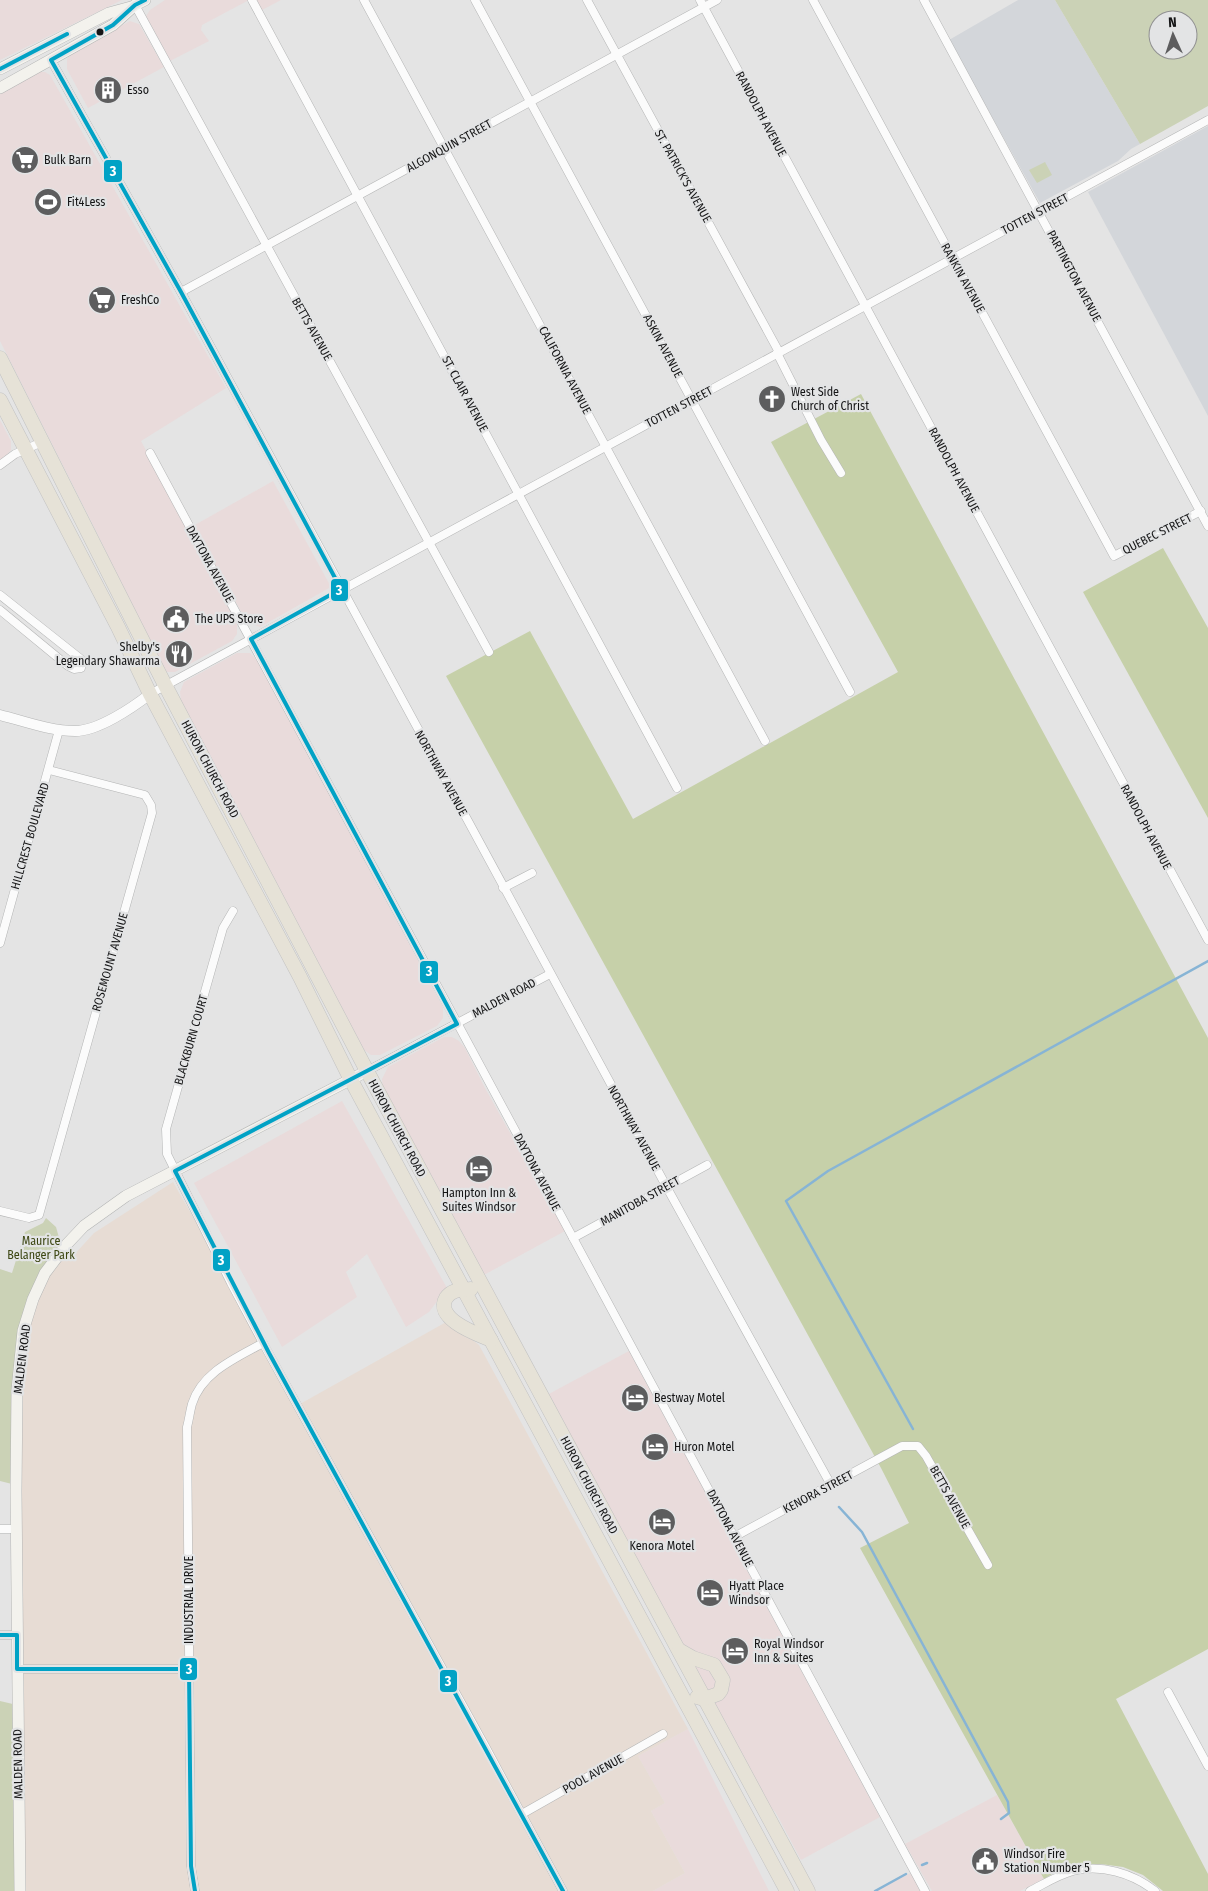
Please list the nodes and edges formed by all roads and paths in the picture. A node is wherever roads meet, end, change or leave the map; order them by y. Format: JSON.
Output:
{"nodes":[{"id":1,"x":252,"y":0,"type":"edge"},
{"id":2,"x":364,"y":0,"type":"edge"},
{"id":3,"x":475,"y":0,"type":"edge"},
{"id":4,"x":587,"y":0,"type":"edge"},
{"id":5,"x":718,"y":0,"type":"edge"},
{"id":6,"x":813,"y":0,"type":"edge"},
{"id":7,"x":924,"y":0,"type":"edge"},
{"id":8,"x":140,"y":3,"type":"edge"},
{"id":9,"x":702,"y":4,"type":"edge"},
{"id":10,"x":617,"y":55,"type":"junction"},
{"id":11,"x":51,"y":60,"type":"junction"},
{"id":12,"x":0,"y":69,"type":"edge"},
{"id":13,"x":0,"y":88,"type":"edge"},
{"id":14,"x":530,"y":102,"type":"junction"},
{"id":15,"x":1208,"y":120,"type":"edge"},
{"id":16,"x":445,"y":148,"type":"junction"},
{"id":17,"x":357,"y":196,"type":"junction"},
{"id":18,"x":1038,"y":212,"type":"junction"},
{"id":19,"x":266,"y":245,"type":"junction"},
{"id":20,"x":953,"y":258,"type":"junction"},
{"id":21,"x":180,"y":292,"type":"junction"},
{"id":22,"x":865,"y":306,"type":"junction"},
{"id":23,"x":778,"y":353,"type":"junction"},
{"id":24,"x":0,"y":358,"type":"edge"},
{"id":25,"x":0,"y":400,"type":"edge"},
{"id":26,"x":692,"y":400,"type":"junction"},
{"id":27,"x":42,"y":442,"type":"junction"},
{"id":28,"x":606,"y":446,"type":"junction"},
{"id":29,"x":26,"y":449,"type":"junction"},
{"id":30,"x":150,"y":453,"type":"dead end"},
{"id":31,"x":0,"y":465,"type":"edge"},
{"id":32,"x":841,"y":473,"type":"dead end"},
{"id":33,"x":518,"y":493,"type":"junction"},
{"id":34,"x":1201,"y":511,"type":"junction"},
{"id":35,"x":1208,"y":526,"type":"edge"},
{"id":36,"x":429,"y":542,"type":"junction"},
{"id":37,"x":1114,"y":556,"type":"joint"},
{"id":38,"x":341,"y":589,"type":"junction"},
{"id":39,"x":0,"y":594,"type":"edge"},
{"id":40,"x":0,"y":610,"type":"edge"},
{"id":41,"x":251,"y":638,"type":"junction"},
{"id":42,"x":489,"y":652,"type":"dead end"},
{"id":43,"x":165,"y":685,"type":"junction"},
{"id":44,"x":850,"y":692,"type":"dead end"},
{"id":45,"x":150,"y":694,"type":"junction"},
{"id":46,"x":0,"y":715,"type":"edge"},
{"id":47,"x":59,"y":730,"type":"junction"},
{"id":48,"x":765,"y":741,"type":"dead end"},
{"id":49,"x":49,"y":770,"type":"junction"},
{"id":50,"x":677,"y":788,"type":"dead end"},
{"id":51,"x":532,"y":872,"type":"dead end"},
{"id":52,"x":503,"y":888,"type":"junction"},
{"id":53,"x":233,"y":911,"type":"dead end"},
{"id":54,"x":1208,"y":940,"type":"edge"},
{"id":55,"x":0,"y":943,"type":"edge"},
{"id":56,"x":550,"y":974,"type":"junction"},
{"id":57,"x":457,"y":1024,"type":"junction"},
{"id":58,"x":367,"y":1072,"type":"junction"},
{"id":59,"x":351,"y":1080,"type":"junction"},
{"id":60,"x":707,"y":1165,"type":"dead end"},
{"id":61,"x":175,"y":1171,"type":"junction"},
{"id":62,"x":666,"y":1187,"type":"junction"},
{"id":63,"x":0,"y":1211,"type":"edge"},
{"id":64,"x":573,"y":1238,"type":"junction"},
{"id":65,"x":484,"y":1289,"type":"junction"},
{"id":66,"x":464,"y":1290,"type":"junction"},
{"id":67,"x":491,"y":1340,"type":"junction"},
{"id":68,"x":263,"y":1343,"type":"junction"},
{"id":69,"x":902,"y":1446,"type":"joint"},
{"id":70,"x":831,"y":1485,"type":"junction"},
{"id":71,"x":0,"y":1529,"type":"edge"},
{"id":72,"x":16,"y":1529,"type":"junction"},
{"id":73,"x":734,"y":1537,"type":"junction"},
{"id":74,"x":988,"y":1565,"type":"dead end"},
{"id":75,"x":0,"y":1635,"type":"edge"},
{"id":76,"x":17,"y":1635,"type":"junction"},
{"id":77,"x":678,"y":1649,"type":"junction"},
{"id":78,"x":17,"y":1669,"type":"junction"},
{"id":79,"x":189,"y":1669,"type":"junction"},
{"id":80,"x":672,"y":1676,"type":"junction"},
{"id":81,"x":1168,"y":1692,"type":"dead end"},
{"id":82,"x":704,"y":1698,"type":"junction"},
{"id":83,"x":663,"y":1734,"type":"dead end"},
{"id":84,"x":1208,"y":1766,"type":"edge"},
{"id":85,"x":522,"y":1814,"type":"junction"},
{"id":86,"x":20,"y":1891,"type":"edge"},
{"id":87,"x":195,"y":1891,"type":"edge"},
{"id":88,"x":563,"y":1891,"type":"edge"},
{"id":89,"x":787,"y":1891,"type":"edge"},
{"id":90,"x":808,"y":1891,"type":"edge"},
{"id":91,"x":925,"y":1891,"type":"edge"},
{"id":92,"x":1030,"y":1891,"type":"edge"},
{"id":93,"x":1155,"y":1891,"type":"edge"}],
"edges":[{"from":1,"to":17,"type":"street","name":"ST. CLAIR AVENUE"},
{"from":2,"to":16,"type":"street","name":"CALIFORNIA AVENUE"},
{"from":3,"to":14,"type":"street","name":"ASKIN AVENUE"},
{"from":4,"to":10,"type":"street","name":"ST. PATRICK'S AVENUE"},
{"from":5,"to":9,"type":"street","name":"ALGONQUIN STREET"},
{"from":6,"to":20,"type":"street","name":"RANKIN AVENUE"},
{"from":7,"to":18,"type":"street","name":"PARTINGTON AVENUE"},
{"from":8,"to":11,"type":"main road"},
{"from":8,"to":12,"type":"main road"},
{"from":8,"to":19,"type":"street","name":"BETTS AVENUE"},
{"from":9,"to":10,"type":"street","name":"ALGONQUIN STREET"},
{"from":9,"to":22,"type":"street","name":"RANDOLPH AVENUE"},
{"from":10,"to":14,"type":"street","name":"ALGONQUIN STREET"},
{"from":10,"to":23,"type":"street","name":"ST. PATRICK'S AVENUE"},
{"from":11,"to":13,"type":"main road"},
{"from":11,"to":21,"type":"street","name":"NORTHWAY AVENUE"},
{"from":14,"to":16,"type":"street","name":"ALGONQUIN STREET"},
{"from":14,"to":26,"type":"street","name":"ASKIN AVENUE"},
{"from":15,"to":18,"type":"street","name":"TOTTEN STREET"},
{"from":16,"to":17,"type":"street","name":"ALGONQUIN STREET"},
{"from":16,"to":28,"type":"street","name":"CALIFORNIA AVENUE"},
{"from":17,"to":19,"type":"street","name":"ALGONQUIN STREET"},
{"from":17,"to":33,"type":"street","name":"ST. CLAIR AVENUE"},
{"from":18,"to":20,"type":"street","name":"TOTTEN STREET"},
{"from":18,"to":34,"type":"street","name":"PARTINGTON AVENUE"},
{"from":19,"to":21,"type":"street","name":"ALGONQUIN STREET"},
{"from":19,"to":36,"type":"street","name":"BETTS AVENUE"},
{"from":20,"to":22,"type":"street","name":"TOTTEN STREET"},
{"from":20,"to":37,"type":"street","name":"RANKIN AVENUE"},
{"from":21,"to":38,"type":"street","name":"NORTHWAY AVENUE"},
{"from":22,"to":23,"type":"street","name":"TOTTEN STREET"},
{"from":22,"to":54,"type":"street","name":"RANDOLPH AVENUE"},
{"from":23,"to":26,"type":"street","name":"TOTTEN STREET"},
{"from":23,"to":32,"type":"street","name":"ST. PATRICK'S AVENUE"},
{"from":24,"to":27,"type":"highway","name":"HURON CHURCH ROAD"},
{"from":25,"to":29,"type":"highway","name":"HURON CHURCH ROAD"},
{"from":26,"to":28,"type":"street","name":"TOTTEN STREET"},
{"from":26,"to":44,"type":"street","name":"ASKIN AVENUE"},
{"from":27,"to":29,"type":"street"},
{"from":27,"to":43,"type":"highway","name":"HURON CHURCH ROAD"},
{"from":28,"to":33,"type":"street","name":"TOTTEN STREET"},
{"from":28,"to":48,"type":"street","name":"CALIFORNIA AVENUE"},
{"from":29,"to":31,"type":"street"},
{"from":29,"to":45,"type":"highway","name":"HURON CHURCH ROAD"},
{"from":30,"to":41,"type":"street","name":"DAYTONA AVENUE"},
{"from":33,"to":36,"type":"street","name":"TOTTEN STREET"},
{"from":33,"to":50,"type":"street","name":"ST. CLAIR AVENUE"},
{"from":34,"to":35,"type":"street","name":"PARTINGTON AVENUE"},
{"from":34,"to":37,"type":"street","name":"QUEBEC STREET"},
{"from":36,"to":38,"type":"street","name":"TOTTEN STREET"},
{"from":36,"to":42,"type":"street","name":"BETTS AVENUE"},
{"from":38,"to":41,"type":"street","name":"TOTTEN STREET"},
{"from":38,"to":52,"type":"street","name":"NORTHWAY AVENUE"},
{"from":39,"to":40,"type":"street"},
{"from":41,"to":43,"type":"street","name":"TOTTEN STREET"},
{"from":41,"to":57,"type":"street","name":"DAYTONA AVENUE"},
{"from":43,"to":45,"type":"street","name":"TOTTEN STREET"},
{"from":43,"to":58,"type":"highway","name":"HURON CHURCH ROAD"},
{"from":45,"to":47,"type":"street"},
{"from":45,"to":59,"type":"highway","name":"HURON CHURCH ROAD"},
{"from":46,"to":47,"type":"street"},
{"from":47,"to":49,"type":"street","name":"HILLCREST BOULEVARD"},
{"from":49,"to":55,"type":"street","name":"HILLCREST BOULEVARD"},
{"from":49,"to":63,"type":"street","name":"ROSEMOUNT AVENUE"},
{"from":51,"to":52,"type":"street"},
{"from":52,"to":56,"type":"street","name":"NORTHWAY AVENUE"},
{"from":53,"to":61,"type":"street","name":"BLACKBURN COURT"},
{"from":56,"to":57,"type":"street","name":"MALDEN ROAD"},
{"from":56,"to":62,"type":"street","name":"NORTHWAY AVENUE"},
{"from":57,"to":58,"type":"street","name":"MALDEN ROAD"},
{"from":57,"to":64,"type":"street","name":"DAYTONA AVENUE"},
{"from":58,"to":59,"type":"main road","name":"MALDEN ROAD"},
{"from":58,"to":65,"type":"highway","name":"HURON CHURCH ROAD"},
{"from":59,"to":61,"type":"main road","name":"MALDEN ROAD"},
{"from":59,"to":66,"type":"highway","name":"HURON CHURCH ROAD"},
{"from":60,"to":62,"type":"street","name":"MANITOBA STREET"},
{"from":61,"to":68,"type":"street","name":"BLACKBURN COURT"},
{"from":61,"to":72,"type":"main road","name":"MALDEN ROAD"},
{"from":62,"to":64,"type":"street","name":"MANITOBA STREET"},
{"from":62,"to":70,"type":"street","name":"NORTHWAY AVENUE"},
{"from":64,"to":73,"type":"street","name":"DAYTONA AVENUE"},
{"from":65,"to":66,"type":"highway"},
{"from":65,"to":77,"type":"highway","name":"HURON CHURCH ROAD"},
{"from":66,"to":67,"type":"highway","name":"HURON CHURCH ROAD"},
{"from":66,"to":67,"type":"highway"},
{"from":67,"to":80,"type":"highway","name":"HURON CHURCH ROAD"},
{"from":68,"to":79,"type":"street","name":"INDUSTRIAL DRIVE"},
{"from":68,"to":85,"type":"street","name":"BLACKBURN COURT"},
{"from":69,"to":70,"type":"street","name":"KENORA STREET"},
{"from":69,"to":74,"type":"street","name":"BETTS AVENUE"},
{"from":70,"to":73,"type":"street","name":"KENORA STREET"},
{"from":71,"to":72,"type":"street"},
{"from":72,"to":76,"type":"main road","name":"MALDEN ROAD"},
{"from":73,"to":91,"type":"street","name":"DAYTONA AVENUE"},
{"from":75,"to":76,"type":"street"},
{"from":76,"to":78,"type":"main road","name":"MALDEN ROAD"},
{"from":77,"to":82,"type":"highway","name":"HURON CHURCH ROAD"},
{"from":77,"to":82,"type":"highway"},
{"from":78,"to":79,"type":"street"},
{"from":78,"to":86,"type":"main road","name":"MALDEN ROAD"},
{"from":79,"to":87,"type":"street","name":"INDUSTRIAL DRIVE"},
{"from":80,"to":82,"type":"highway"},
{"from":80,"to":89,"type":"highway","name":"HURON CHURCH ROAD"},
{"from":81,"to":84,"type":"street"},
{"from":82,"to":90,"type":"highway","name":"HURON CHURCH ROAD"},
{"from":83,"to":85,"type":"street","name":"POOL AVENUE"},
{"from":85,"to":88,"type":"street","name":"BLACKBURN COURT"},
{"from":92,"to":93,"type":"street"}]}
